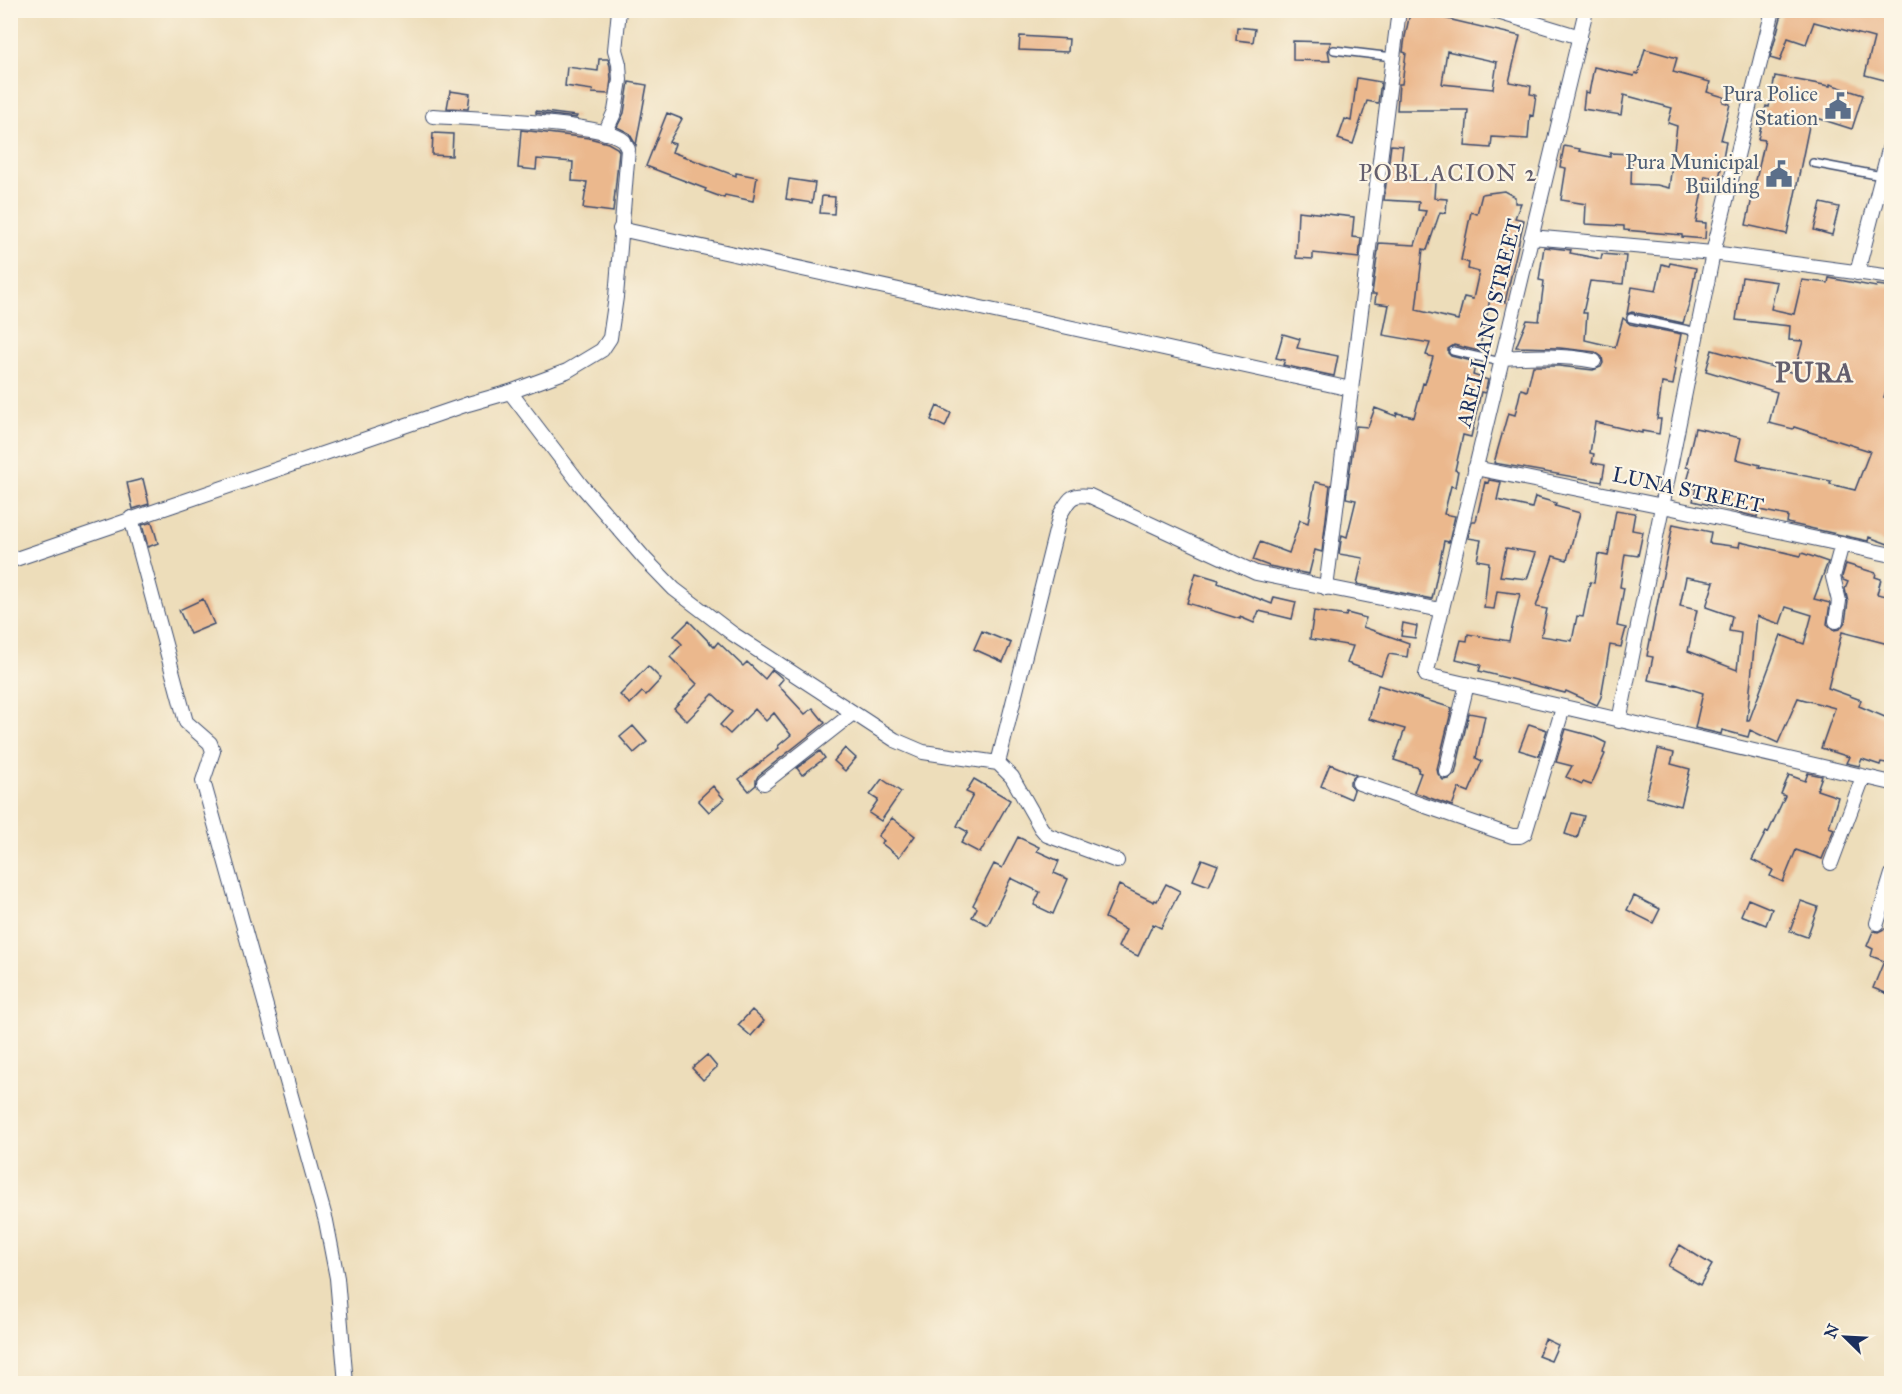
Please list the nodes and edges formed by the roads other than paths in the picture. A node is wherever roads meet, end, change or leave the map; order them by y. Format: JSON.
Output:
{"nodes":[{"id":1,"x":619,"y":10,"type":"edge"},
{"id":2,"x":1399,"y":10,"type":"edge"},
{"id":3,"x":1491,"y":10,"type":"edge"},
{"id":4,"x":1586,"y":10,"type":"edge"},
{"id":5,"x":1773,"y":10,"type":"edge"},
{"id":6,"x":1580,"y":37,"type":"junction"},
{"id":7,"x":1334,"y":51,"type":"dead end"},
{"id":8,"x":1393,"y":57,"type":"junction"},
{"id":9,"x":433,"y":116,"type":"dead end"},
{"id":10,"x":605,"y":133,"type":"junction"},
{"id":11,"x":1892,"y":138,"type":"edge"},
{"id":12,"x":1813,"y":163,"type":"dead end"},
{"id":13,"x":1882,"y":176,"type":"junction"},
{"id":14,"x":620,"y":230,"type":"junction"},
{"id":15,"x":1531,"y":237,"type":"junction"},
{"id":16,"x":1713,"y":253,"type":"junction"},
{"id":17,"x":1857,"y":273,"type":"junction"},
{"id":18,"x":1892,"y":277,"type":"edge"},
{"id":19,"x":1631,"y":318,"type":"dead end"},
{"id":20,"x":1698,"y":332,"type":"junction"},
{"id":21,"x":1453,"y":351,"type":"dead end"},
{"id":22,"x":1502,"y":360,"type":"junction"},
{"id":23,"x":1594,"y":361,"type":"dead end"},
{"id":24,"x":1351,"y":389,"type":"junction"},
{"id":25,"x":510,"y":392,"type":"junction"},
{"id":26,"x":1475,"y":468,"type":"junction"},
{"id":27,"x":1663,"y":506,"type":"junction"},
{"id":28,"x":131,"y":518,"type":"junction"},
{"id":29,"x":1842,"y":544,"type":"junction"},
{"id":30,"x":1892,"y":555,"type":"edge"},
{"id":31,"x":10,"y":561,"type":"edge"},
{"id":32,"x":1326,"y":588,"type":"junction"},
{"id":33,"x":1441,"y":610,"type":"junction"},
{"id":34,"x":1836,"y":621,"type":"dead end"},
{"id":35,"x":1467,"y":684,"type":"junction"},
{"id":36,"x":1563,"y":708,"type":"junction"},
{"id":37,"x":853,"y":713,"type":"junction"},
{"id":38,"x":1619,"y":721,"type":"junction"},
{"id":39,"x":998,"y":763,"type":"junction"},
{"id":40,"x":1446,"y":771,"type":"dead end"},
{"id":41,"x":1863,"y":777,"type":"junction"},
{"id":42,"x":764,"y":783,"type":"dead end"},
{"id":43,"x":1359,"y":783,"type":"dead end"},
{"id":44,"x":1892,"y":783,"type":"edge"},
{"id":45,"x":1117,"y":861,"type":"dead end"},
{"id":46,"x":1831,"y":863,"type":"dead end"},
{"id":47,"x":1891,"y":875,"type":"edge"},
{"id":48,"x":1877,"y":923,"type":"dead end"},
{"id":49,"x":346,"y":1383,"type":"edge"}],
"edges":[{"from":1,"to":10,"type":"street"},
{"from":2,"to":8,"type":"street"},
{"from":3,"to":6,"type":"street"},
{"from":4,"to":6,"type":"street","name":"ARELLANO STREET"},
{"from":5,"to":16,"type":"street"},
{"from":6,"to":15,"type":"street","name":"ARELLANO STREET"},
{"from":7,"to":8,"type":"lane"},
{"from":8,"to":24,"type":"street"},
{"from":9,"to":10,"type":"street"},
{"from":10,"to":14,"type":"street"},
{"from":11,"to":13,"type":"street"},
{"from":12,"to":13,"type":"lane"},
{"from":13,"to":17,"type":"street"},
{"from":14,"to":24,"type":"street"},
{"from":14,"to":25,"type":"street"},
{"from":15,"to":16,"type":"street"},
{"from":15,"to":22,"type":"street","name":"ARELLANO STREET"},
{"from":16,"to":17,"type":"street"},
{"from":16,"to":20,"type":"street"},
{"from":17,"to":18,"type":"street"},
{"from":19,"to":20,"type":"lane"},
{"from":20,"to":27,"type":"street"},
{"from":21,"to":22,"type":"lane"},
{"from":22,"to":23,"type":"street"},
{"from":22,"to":26,"type":"street","name":"ARELLANO STREET"},
{"from":24,"to":32,"type":"street"},
{"from":25,"to":28,"type":"street"},
{"from":25,"to":37,"type":"street"},
{"from":26,"to":27,"type":"street","name":"LUNA STREET"},
{"from":26,"to":33,"type":"street","name":"ARELLANO STREET"},
{"from":27,"to":29,"type":"street","name":"LUNA STREET"},
{"from":27,"to":38,"type":"street"},
{"from":28,"to":31,"type":"street"},
{"from":28,"to":49,"type":"street"},
{"from":29,"to":30,"type":"street","name":"LUNA STREET"},
{"from":29,"to":34,"type":"street"},
{"from":32,"to":33,"type":"street"},
{"from":32,"to":39,"type":"street"},
{"from":33,"to":35,"type":"street","name":"ARELLANO STREET"},
{"from":35,"to":36,"type":"street"},
{"from":35,"to":40,"type":"street"},
{"from":36,"to":38,"type":"street"},
{"from":36,"to":43,"type":"street"},
{"from":37,"to":39,"type":"street"},
{"from":37,"to":42,"type":"street"},
{"from":38,"to":41,"type":"street"},
{"from":39,"to":45,"type":"street"},
{"from":41,"to":44,"type":"street"},
{"from":41,"to":46,"type":"street"},
{"from":47,"to":48,"type":"street"}]}
